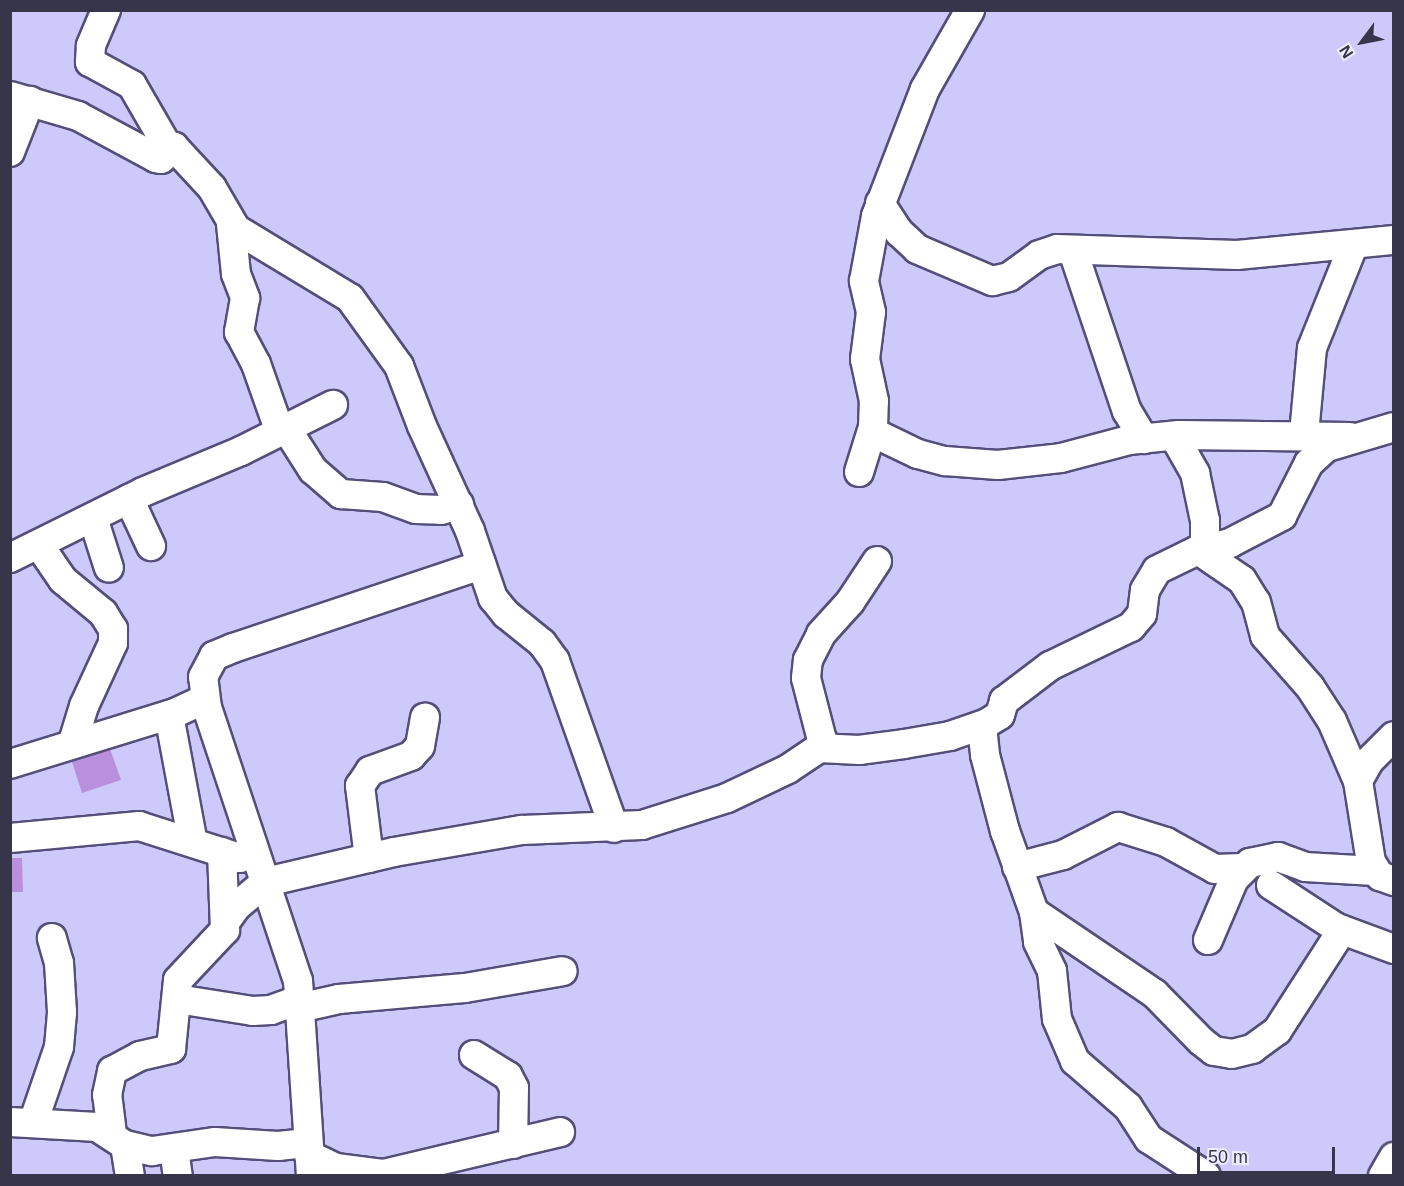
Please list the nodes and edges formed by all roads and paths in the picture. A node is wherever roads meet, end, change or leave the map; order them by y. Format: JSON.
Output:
{"nodes":[{"id":1,"x":106,"y":10,"type":"edge"},
{"id":2,"x":970,"y":10,"type":"edge"},
{"id":3,"x":20,"y":98,"type":"edge"},
{"id":4,"x":169,"y":149,"type":"junction"},
{"id":5,"x":10,"y":152,"type":"edge"},
{"id":6,"x":880,"y":203,"type":"junction"},
{"id":7,"x":231,"y":224,"type":"junction"},
{"id":8,"x":1394,"y":240,"type":"edge"},
{"id":9,"x":1353,"y":246,"type":"junction"},
{"id":10,"x":1073,"y":251,"type":"junction"},
{"id":11,"x":333,"y":405,"type":"dead end"},
{"id":12,"x":1394,"y":427,"type":"edge"},
{"id":13,"x":283,"y":430,"type":"junction"},
{"id":14,"x":872,"y":432,"type":"junction"},
{"id":15,"x":1304,"y":434,"type":"junction"},
{"id":16,"x":1174,"y":436,"type":"junction"},
{"id":17,"x":1356,"y":437,"type":"junction"},
{"id":18,"x":1144,"y":439,"type":"junction"},
{"id":19,"x":859,"y":472,"type":"dead end"},
{"id":20,"x":129,"y":499,"type":"junction"},
{"id":21,"x":459,"y":505,"type":"junction"},
{"id":22,"x":93,"y":518,"type":"junction"},
{"id":23,"x":39,"y":545,"type":"junction"},
{"id":24,"x":1217,"y":545,"type":"junction"},
{"id":25,"x":151,"y":546,"type":"dead end"},
{"id":26,"x":10,"y":558,"type":"edge"},
{"id":27,"x":877,"y":561,"type":"dead end"},
{"id":28,"x":481,"y":566,"type":"junction"},
{"id":29,"x":109,"y":568,"type":"dead end"},
{"id":30,"x":1245,"y":583,"type":"junction"},
{"id":31,"x":205,"y":699,"type":"junction"},
{"id":32,"x":169,"y":714,"type":"junction"},
{"id":33,"x":425,"y":717,"type":"dead end"},
{"id":34,"x":982,"y":726,"type":"junction"},
{"id":35,"x":1394,"y":736,"type":"edge"},
{"id":36,"x":74,"y":742,"type":"junction"},
{"id":37,"x":819,"y":748,"type":"junction"},
{"id":38,"x":10,"y":764,"type":"edge"},
{"id":39,"x":1358,"y":781,"type":"junction"},
{"id":40,"x":614,"y":828,"type":"junction"},
{"id":41,"x":10,"y":838,"type":"edge"},
{"id":42,"x":193,"y":843,"type":"junction"},
{"id":43,"x":222,"y":852,"type":"junction"},
{"id":44,"x":369,"y":858,"type":"junction"},
{"id":45,"x":1017,"y":867,"type":"junction"},
{"id":46,"x":1305,"y":867,"type":"junction"},
{"id":47,"x":263,"y":873,"type":"junction"},
{"id":48,"x":1238,"y":874,"type":"junction"},
{"id":49,"x":1388,"y":881,"type":"edge"},
{"id":50,"x":1271,"y":885,"type":"junction"},
{"id":51,"x":1034,"y":912,"type":"junction"},
{"id":52,"x":226,"y":921,"type":"junction"},
{"id":53,"x":1342,"y":930,"type":"junction"},
{"id":54,"x":52,"y":938,"type":"dead end"},
{"id":55,"x":1208,"y":940,"type":"dead end"},
{"id":56,"x":1394,"y":949,"type":"edge"},
{"id":57,"x":563,"y":971,"type":"dead end"},
{"id":58,"x":177,"y":999,"type":"junction"},
{"id":59,"x":299,"y":1004,"type":"junction"},
{"id":60,"x":474,"y":1055,"type":"dead end"},
{"id":61,"x":18,"y":1124,"type":"edge"},
{"id":62,"x":560,"y":1132,"type":"dead end"},
{"id":63,"x":119,"y":1139,"type":"junction"},
{"id":64,"x":513,"y":1144,"type":"junction"},
{"id":65,"x":1394,"y":1157,"type":"edge"},
{"id":66,"x":309,"y":1158,"type":"edge"},
{"id":67,"x":176,"y":1162,"type":"edge"},
{"id":68,"x":446,"y":1169,"type":"edge"},
{"id":69,"x":342,"y":1173,"type":"edge"},
{"id":70,"x":130,"y":1176,"type":"edge"},
{"id":71,"x":1206,"y":1176,"type":"edge"},
{"id":72,"x":1383,"y":1176,"type":"edge"}],
"edges":[{"from":1,"to":4,"type":"street"},
{"from":2,"to":6,"type":"street"},
{"from":3,"to":4,"type":"street"},
{"from":3,"to":5,"type":"street"},
{"from":4,"to":7,"type":"street"},
{"from":6,"to":10,"type":"street"},
{"from":6,"to":14,"type":"street"},
{"from":7,"to":13,"type":"street"},
{"from":7,"to":21,"type":"street"},
{"from":8,"to":9,"type":"street"},
{"from":9,"to":10,"type":"street"},
{"from":9,"to":15,"type":"street"},
{"from":10,"to":18,"type":"street"},
{"from":11,"to":13,"type":"street"},
{"from":12,"to":17,"type":"street"},
{"from":13,"to":20,"type":"street"},
{"from":13,"to":21,"type":"street"},
{"from":14,"to":18,"type":"street"},
{"from":14,"to":19,"type":"street"},
{"from":15,"to":16,"type":"street"},
{"from":15,"to":17,"type":"street"},
{"from":16,"to":18,"type":"street"},
{"from":16,"to":24,"type":"street"},
{"from":17,"to":24,"type":"street"},
{"from":20,"to":22,"type":"street"},
{"from":20,"to":25,"type":"street"},
{"from":21,"to":28,"type":"street"},
{"from":22,"to":23,"type":"street"},
{"from":22,"to":29,"type":"street"},
{"from":23,"to":26,"type":"street"},
{"from":23,"to":36,"type":"street"},
{"from":24,"to":30,"type":"street"},
{"from":24,"to":30,"type":"street"},
{"from":24,"to":34,"type":"street"},
{"from":27,"to":37,"type":"street"},
{"from":28,"to":31,"type":"street"},
{"from":28,"to":40,"type":"street"},
{"from":30,"to":39,"type":"street"},
{"from":31,"to":32,"type":"street"},
{"from":31,"to":47,"type":"street"},
{"from":32,"to":36,"type":"street"},
{"from":32,"to":42,"type":"street"},
{"from":33,"to":44,"type":"street"},
{"from":34,"to":37,"type":"street"},
{"from":34,"to":45,"type":"street"},
{"from":35,"to":39,"type":"street"},
{"from":36,"to":38,"type":"street"},
{"from":37,"to":40,"type":"street"},
{"from":39,"to":49,"type":"street"},
{"from":40,"to":44,"type":"street"},
{"from":41,"to":42,"type":"street"},
{"from":42,"to":43,"type":"street"},
{"from":43,"to":47,"type":"street"},
{"from":43,"to":52,"type":"street"},
{"from":44,"to":47,"type":"street"},
{"from":45,"to":48,"type":"street"},
{"from":45,"to":51,"type":"street"},
{"from":46,"to":48,"type":"street"},
{"from":46,"to":49,"type":"street"},
{"from":46,"to":50,"type":"street"},
{"from":47,"to":52,"type":"street"},
{"from":47,"to":59,"type":"street"},
{"from":48,"to":50,"type":"street"},
{"from":48,"to":55,"type":"street"},
{"from":50,"to":53,"type":"street"},
{"from":51,"to":53,"type":"street"},
{"from":51,"to":71,"type":"street"},
{"from":52,"to":58,"type":"street"},
{"from":53,"to":56,"type":"street"},
{"from":54,"to":61,"type":"street"},
{"from":57,"to":59,"type":"street"},
{"from":58,"to":59,"type":"street"},
{"from":58,"to":63,"type":"street"},
{"from":59,"to":66,"type":"street"},
{"from":60,"to":64,"type":"street"},
{"from":61,"to":63,"type":"street"},
{"from":62,"to":64,"type":"street"},
{"from":63,"to":67,"type":"street"},
{"from":63,"to":70,"type":"street"},
{"from":64,"to":68,"type":"street"},
{"from":65,"to":72,"type":"street"},
{"from":66,"to":67,"type":"street"},
{"from":66,"to":69,"type":"street"},
{"from":68,"to":69,"type":"street"}]}
